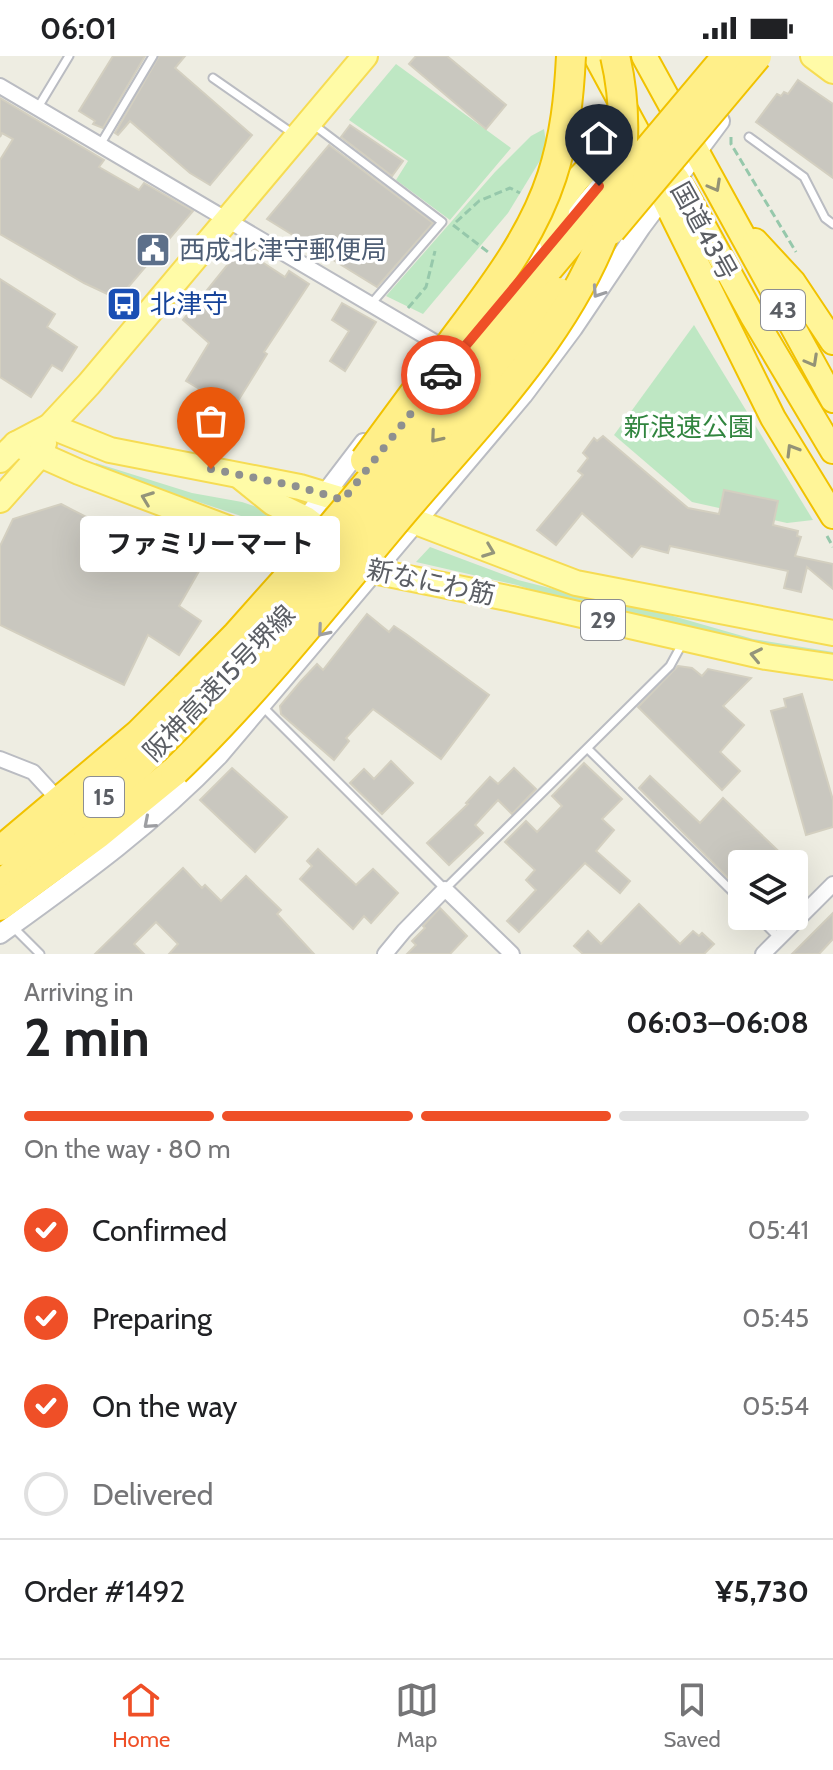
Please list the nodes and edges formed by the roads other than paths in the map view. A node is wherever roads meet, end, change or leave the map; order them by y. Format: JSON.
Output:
{"nodes":[{"id":1,"x":69,"y":56,"type":"edge"},
{"id":2,"x":153,"y":56,"type":"edge"},
{"id":3,"x":365,"y":56,"type":"edge"},
{"id":4,"x":571,"y":56,"type":"edge"},
{"id":5,"x":596,"y":56,"type":"edge"},
{"id":6,"x":615,"y":56,"type":"edge"},
{"id":7,"x":644,"y":56,"type":"edge"},
{"id":8,"x":711,"y":56,"type":"edge"},
{"id":9,"x":727,"y":56,"type":"edge"},
{"id":10,"x":757,"y":56,"type":"edge"},
{"id":11,"x":772,"y":56,"type":"edge"},
{"id":12,"x":813,"y":56,"type":"edge"},
{"id":13,"x":833,"y":71,"type":"edge"},
{"id":14,"x":213,"y":78,"type":"dead end"},
{"id":15,"x":0,"y":86,"type":"edge"},
{"id":16,"x":670,"y":104,"type":"junction"},
{"id":17,"x":37,"y":109,"type":"junction"},
{"id":18,"x":303,"y":129,"type":"junction"},
{"id":19,"x":636,"y":131,"type":"junction"},
{"id":20,"x":749,"y":137,"type":"dead end"},
{"id":21,"x":100,"y":145,"type":"junction"},
{"id":22,"x":696,"y":152,"type":"junction"},
{"id":23,"x":670,"y":187,"type":"junction"},
{"id":24,"x":558,"y":205,"type":"junction"},
{"id":25,"x":228,"y":218,"type":"junction"},
{"id":26,"x":733,"y":220,"type":"junction"},
{"id":27,"x":833,"y":224,"type":"edge"},
{"id":28,"x":552,"y":241,"type":"junction"},
{"id":29,"x":371,"y":304,"type":"junction"},
{"id":30,"x":833,"y":342,"type":"edge"},
{"id":31,"x":439,"y":345,"type":"junction"},
{"id":32,"x":457,"y":355,"type":"junction"},
{"id":33,"x":523,"y":395,"type":"junction"},
{"id":34,"x":833,"y":400,"type":"edge"},
{"id":35,"x":50,"y":426,"type":"junction"},
{"id":36,"x":833,"y":451,"type":"edge"},
{"id":37,"x":8,"y":452,"type":"edge"},
{"id":38,"x":40,"y":455,"type":"junction"},
{"id":39,"x":237,"y":474,"type":"junction"},
{"id":40,"x":334,"y":497,"type":"junction"},
{"id":41,"x":0,"y":500,"type":"edge"},
{"id":42,"x":833,"y":516,"type":"edge"},
{"id":43,"x":416,"y":522,"type":"junction"},
{"id":44,"x":321,"y":530,"type":"junction"},
{"id":45,"x":300,"y":552,"type":"junction"},
{"id":46,"x":373,"y":571,"type":"junction"},
{"id":47,"x":833,"y":633,"type":"edge"},
{"id":48,"x":237,"y":635,"type":"junction"},
{"id":49,"x":685,"y":639,"type":"junction"},
{"id":50,"x":833,"y":667,"type":"edge"},
{"id":51,"x":261,"y":705,"type":"junction"},
{"id":52,"x":588,"y":749,"type":"junction"},
{"id":53,"x":0,"y":759,"type":"edge"},
{"id":54,"x":56,"y":797,"type":"junction"},
{"id":55,"x":0,"y":848,"type":"edge"},
{"id":56,"x":833,"y":884,"type":"edge"},
{"id":57,"x":0,"y":885,"type":"edge"},
{"id":58,"x":728,"y":887,"type":"edge"},
{"id":59,"x":445,"y":889,"type":"junction"},
{"id":60,"x":4,"y":922,"type":"edge"},
{"id":61,"x":771,"y":930,"type":"edge"},
{"id":62,"x":779,"y":938,"type":"junction"},
{"id":63,"x":40,"y":954,"type":"edge"},
{"id":64,"x":385,"y":954,"type":"edge"},
{"id":65,"x":512,"y":954,"type":"edge"},
{"id":66,"x":763,"y":954,"type":"edge"}],
"edges":[{"from":1,"to":17,"type":"lane"},
{"from":2,"to":21,"type":"lane"},
{"from":3,"to":18,"type":"main road","name":"新なにわ筋","number":"29"},
{"from":4,"to":48,"type":"highway","bridge":true},
{"from":5,"to":19,"type":"highway"},
{"from":6,"to":60,"type":"highway","bridge":true},
{"from":7,"to":16,"type":"highway","name":"国道43号","number":"43"},
{"from":8,"to":16,"type":"street"},
{"from":9,"to":48,"type":"highway","name":"阪神高速15号堺線","number":"15","bridge":true},
{"from":10,"to":57,"type":"highway","name":"阪神高速15号堺線","number":"15","one_way":true,"bridge":true},
{"from":11,"to":22,"type":"street"},
{"from":12,"to":13,"type":"main road"},
{"from":14,"to":18,"type":"lane"},
{"from":15,"to":17,"type":"street"},
{"from":16,"to":19,"type":"street"},
{"from":16,"to":22,"type":"highway","name":"国道43号","number":"43"},
{"from":17,"to":21,"type":"street"},
{"from":18,"to":25,"type":"main road","name":"新なにわ筋","number":"29"},
{"from":18,"to":29,"type":"lane"},
{"from":19,"to":23,"type":"highway"},
{"from":19,"to":24,"type":"highway"},
{"from":19,"to":28,"type":"street"},
{"from":20,"to":27,"type":"lane"},
{"from":21,"to":25,"type":"street"},
{"from":22,"to":23,"type":"street"},
{"from":22,"to":26,"type":"highway","name":"国道43号","number":"43","one_way":true},
{"from":23,"to":33,"type":"street","one_way":true},
{"from":23,"to":36,"type":"highway","name":"国道43号","number":"43"},
{"from":42,"to":23,"type":"highway","one_way":true},
{"from":24,"to":28,"type":"highway"},
{"from":24,"to":31,"type":"street"},
{"from":25,"to":29,"type":"street"},
{"from":25,"to":35,"type":"main road","name":"新なにわ筋","number":"29"},
{"from":26,"to":30,"type":"highway"},
{"from":26,"to":34,"type":"highway","name":"国道43号","number":"43","one_way":true},
{"from":28,"to":32,"type":"street"},
{"from":29,"to":31,"type":"street"},
{"from":31,"to":32,"type":"street"},
{"from":31,"to":40,"type":"street"},
{"from":32,"to":33,"type":"street"},
{"from":32,"to":40,"type":"street"},
{"from":33,"to":43,"type":"street"},
{"from":35,"to":37,"type":"main road","name":"新なにわ筋","number":"29"},
{"from":35,"to":38,"type":"main road","name":"新なにわ筋","number":"29"},
{"from":35,"to":39,"type":"main road","name":"新なにわ筋","number":"29"},
{"from":37,"to":38,"type":"main road","name":"新なにわ筋","number":"29"},
{"from":38,"to":41,"type":"main road","name":"新なにわ筋","number":"29"},
{"from":45,"to":38,"type":"main road","name":"新なにわ筋","number":"29","one_way":true},
{"from":39,"to":40,"type":"main road","name":"新なにわ筋","number":"29"},
{"from":39,"to":44,"type":"main road"},
{"from":40,"to":43,"type":"main road","name":"新なにわ筋","number":"29"},
{"from":40,"to":44,"type":"street"},
{"from":43,"to":44,"type":"street"},
{"from":43,"to":46,"type":"street"},
{"from":43,"to":47,"type":"main road","name":"新なにわ筋","number":"29","one_way":true},
{"from":44,"to":45,"type":"street"},
{"from":44,"to":45,"type":"street"},
{"from":44,"to":46,"type":"main road"},
{"from":45,"to":46,"type":"main road","name":"新なにわ筋","number":"29"},
{"from":45,"to":54,"type":"street"},
{"from":46,"to":49,"type":"main road","name":"新なにわ筋","number":"29"},
{"from":46,"to":51,"type":"street","one_way":true},
{"from":48,"to":55,"type":"highway","name":"阪神高速15号堺線","number":"15","bridge":true},
{"from":50,"to":49,"type":"main road","name":"新なにわ筋","number":"29","one_way":true},
{"from":49,"to":52,"type":"lane"},
{"from":51,"to":59,"type":"lane"},
{"from":51,"to":60,"type":"street","one_way":true},
{"from":52,"to":58,"type":"lane"},
{"from":52,"to":59,"type":"lane"},
{"from":53,"to":54,"type":"street"},
{"from":54,"to":55,"type":"street"},
{"from":56,"to":62,"type":"street"},
{"from":59,"to":64,"type":"street"},
{"from":59,"to":65,"type":"street"},
{"from":60,"to":63,"type":"lane"},
{"from":61,"to":62,"type":"lane"},
{"from":62,"to":66,"type":"street"}]}
